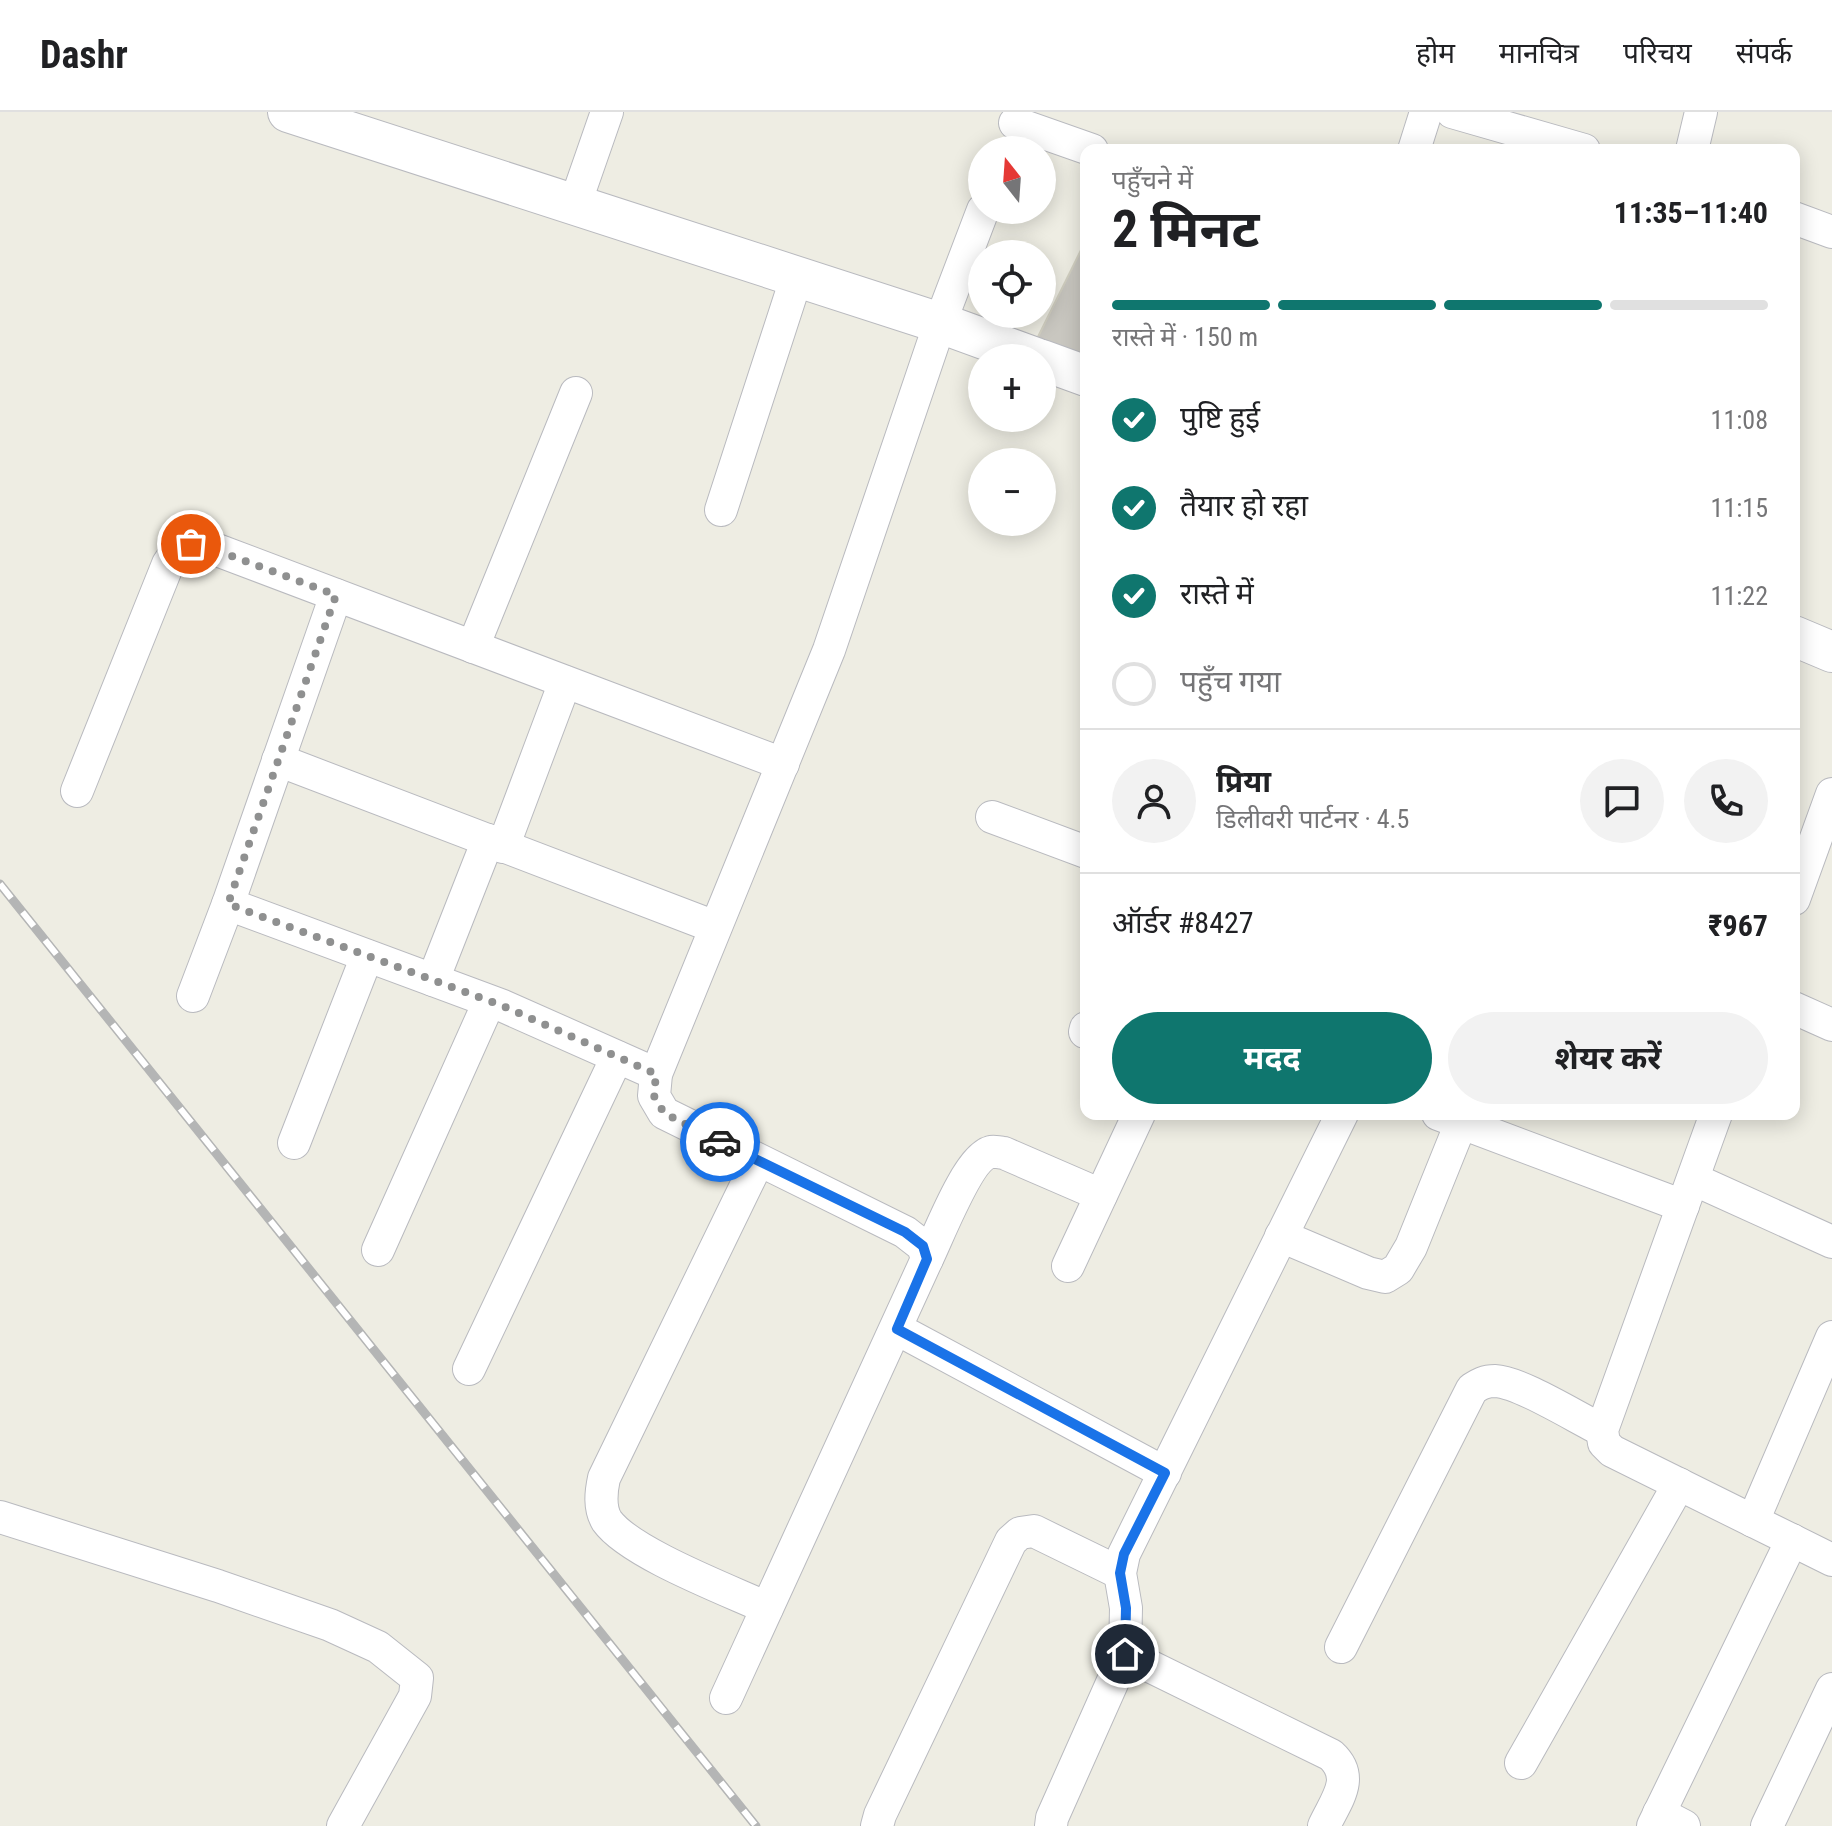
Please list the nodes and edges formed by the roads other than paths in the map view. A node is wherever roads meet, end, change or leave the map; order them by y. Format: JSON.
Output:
{"nodes":[{"id":1,"x":607,"y":112,"type":"edge"},
{"id":2,"x":1426,"y":112,"type":"edge"},
{"id":3,"x":1452,"y":112,"type":"edge"},
{"id":4,"x":1701,"y":112,"type":"edge"},
{"id":5,"x":293,"y":113,"type":"edge"},
{"id":6,"x":1013,"y":128,"type":"edge"},
{"id":7,"x":1416,"y":144,"type":"edge"},
{"id":8,"x":1563,"y":144,"type":"edge"},
{"id":9,"x":1693,"y":144,"type":"edge"},
{"id":10,"x":1080,"y":147,"type":"edge"},
{"id":11,"x":575,"y":204,"type":"junction"},
{"id":12,"x":1800,"y":220,"type":"edge"},
{"id":13,"x":978,"y":224,"type":"edge"},
{"id":14,"x":1832,"y":232,"type":"edge"},
{"id":15,"x":797,"y":276,"type":"junction"},
{"id":16,"x":940,"y":323,"type":"junction"},
{"id":17,"x":998,"y":344,"type":"edge"},
{"id":18,"x":1056,"y":365,"type":"edge"},
{"id":19,"x":1080,"y":374,"type":"edge"},
{"id":20,"x":576,"y":393,"type":"dead end"},
{"id":21,"x":721,"y":510,"type":"dead end"},
{"id":22,"x":336,"y":595,"type":"junction"},
{"id":23,"x":1800,"y":639,"type":"edge"},
{"id":24,"x":473,"y":647,"type":"junction"},
{"id":25,"x":1832,"y":652,"type":"edge"},
{"id":26,"x":565,"y":682,"type":"junction"},
{"id":27,"x":278,"y":760,"type":"junction"},
{"id":28,"x":783,"y":764,"type":"junction"},
{"id":29,"x":77,"y":791,"type":"dead end"},
{"id":30,"x":1832,"y":794,"type":"edge"},
{"id":31,"x":992,"y":817,"type":"dead end"},
{"id":32,"x":495,"y":843,"type":"junction"},
{"id":33,"x":1080,"y":850,"type":"edge"},
{"id":34,"x":1800,"y":882,"type":"edge"},
{"id":35,"x":228,"y":904,"type":"junction"},
{"id":36,"x":715,"y":927,"type":"junction"},
{"id":37,"x":367,"y":956,"type":"junction"},
{"id":38,"x":433,"y":980,"type":"junction"},
{"id":39,"x":193,"y":996,"type":"dead end"},
{"id":40,"x":489,"y":1002,"type":"junction"},
{"id":41,"x":1800,"y":1011,"type":"edge"},
{"id":42,"x":1832,"y":1025,"type":"edge"},
{"id":43,"x":617,"y":1057,"type":"junction"},
{"id":44,"x":656,"y":1074,"type":"junction"},
{"id":45,"x":1136,"y":1120,"type":"edge"},
{"id":46,"x":1339,"y":1120,"type":"edge"},
{"id":47,"x":1449,"y":1120,"type":"edge"},
{"id":48,"x":1456,"y":1120,"type":"edge"},
{"id":49,"x":1714,"y":1120,"type":"edge"},
{"id":50,"x":294,"y":1143,"type":"dead end"},
{"id":51,"x":758,"y":1161,"type":"junction"},
{"id":52,"x":1688,"y":1193,"type":"junction"},
{"id":53,"x":1101,"y":1195,"type":"junction"},
{"id":54,"x":1281,"y":1236,"type":"junction"},
{"id":55,"x":1832,"y":1242,"type":"edge"},
{"id":56,"x":378,"y":1250,"type":"dead end"},
{"id":57,"x":927,"y":1259,"type":"junction"},
{"id":58,"x":1068,"y":1266,"type":"dead end"},
{"id":59,"x":897,"y":1329,"type":"junction"},
{"id":60,"x":1832,"y":1337,"type":"edge"},
{"id":61,"x":469,"y":1369,"type":"dead end"},
{"id":62,"x":1602,"y":1430,"type":"junction"},
{"id":63,"x":1165,"y":1473,"type":"junction"},
{"id":64,"x":1679,"y":1484,"type":"junction"},
{"id":65,"x":0,"y":1517,"type":"edge"},
{"id":66,"x":1753,"y":1521,"type":"junction"},
{"id":67,"x":1792,"y":1540,"type":"junction"},
{"id":68,"x":1832,"y":1560,"type":"edge"},
{"id":69,"x":1120,"y":1573,"type":"junction"},
{"id":70,"x":767,"y":1608,"type":"junction"},
{"id":71,"x":1341,"y":1647,"type":"dead end"},
{"id":72,"x":1125,"y":1654,"type":"junction"},
{"id":73,"x":1832,"y":1689,"type":"edge"},
{"id":74,"x":726,"y":1698,"type":"dead end"},
{"id":75,"x":1521,"y":1763,"type":"dead end"},
{"id":76,"x":1665,"y":1822,"type":"edge"},
{"id":77,"x":343,"y":1826,"type":"edge"},
{"id":78,"x":877,"y":1826,"type":"edge"},
{"id":79,"x":1051,"y":1826,"type":"edge"},
{"id":80,"x":1324,"y":1826,"type":"edge"},
{"id":81,"x":1767,"y":1826,"type":"edge"}],
"edges":[{"from":1,"to":11,"type":"street"},
{"from":2,"to":7,"type":"street"},
{"from":3,"to":8,"type":"street"},
{"from":4,"to":9,"type":"street"},
{"from":5,"to":11,"type":"street"},
{"from":6,"to":10,"type":"street"},
{"from":11,"to":15,"type":"street"},
{"from":12,"to":14,"type":"street"},
{"from":13,"to":16,"type":"street"},
{"from":15,"to":16,"type":"street"},
{"from":15,"to":21,"type":"street"},
{"from":16,"to":17,"type":"street"},
{"from":16,"to":28,"type":"street"},
{"from":18,"to":19,"type":"street"},
{"from":20,"to":24,"type":"street"},
{"from":22,"to":24,"type":"street"},
{"from":22,"to":27,"type":"street"},
{"from":22,"to":29,"type":"street"},
{"from":23,"to":25,"type":"street"},
{"from":24,"to":26,"type":"street"},
{"from":26,"to":28,"type":"street"},
{"from":26,"to":32,"type":"street"},
{"from":27,"to":32,"type":"street"},
{"from":27,"to":35,"type":"street"},
{"from":28,"to":36,"type":"street"},
{"from":30,"to":34,"type":"street"},
{"from":31,"to":33,"type":"street"},
{"from":32,"to":36,"type":"street"},
{"from":32,"to":38,"type":"street"},
{"from":35,"to":37,"type":"street"},
{"from":35,"to":39,"type":"street"},
{"from":36,"to":44,"type":"street"},
{"from":37,"to":38,"type":"street"},
{"from":37,"to":50,"type":"street"},
{"from":38,"to":40,"type":"street"},
{"from":40,"to":43,"type":"street"},
{"from":40,"to":56,"type":"street"},
{"from":41,"to":42,"type":"street"},
{"from":43,"to":44,"type":"street"},
{"from":43,"to":61,"type":"street"},
{"from":44,"to":51,"type":"street"},
{"from":45,"to":53,"type":"street"},
{"from":46,"to":54,"type":"street"},
{"from":47,"to":54,"type":"street"},
{"from":48,"to":52,"type":"street"},
{"from":49,"to":52,"type":"street"},
{"from":51,"to":57,"type":"street"},
{"from":51,"to":70,"type":"street"},
{"from":52,"to":55,"type":"street"},
{"from":52,"to":62,"type":"street"},
{"from":53,"to":57,"type":"street"},
{"from":53,"to":58,"type":"street"},
{"from":54,"to":63,"type":"street"},
{"from":57,"to":59,"type":"street"},
{"from":59,"to":63,"type":"street"},
{"from":59,"to":70,"type":"street"},
{"from":60,"to":66,"type":"street"},
{"from":62,"to":64,"type":"street"},
{"from":62,"to":71,"type":"street"},
{"from":63,"to":69,"type":"street"},
{"from":64,"to":66,"type":"street"},
{"from":64,"to":75,"type":"street"},
{"from":65,"to":77,"type":"street"},
{"from":66,"to":67,"type":"street"},
{"from":67,"to":68,"type":"street"},
{"from":67,"to":76,"type":"street"},
{"from":69,"to":72,"type":"street"},
{"from":69,"to":78,"type":"street"},
{"from":70,"to":74,"type":"street"},
{"from":72,"to":79,"type":"street"},
{"from":72,"to":80,"type":"street"},
{"from":73,"to":81,"type":"street"}]}
